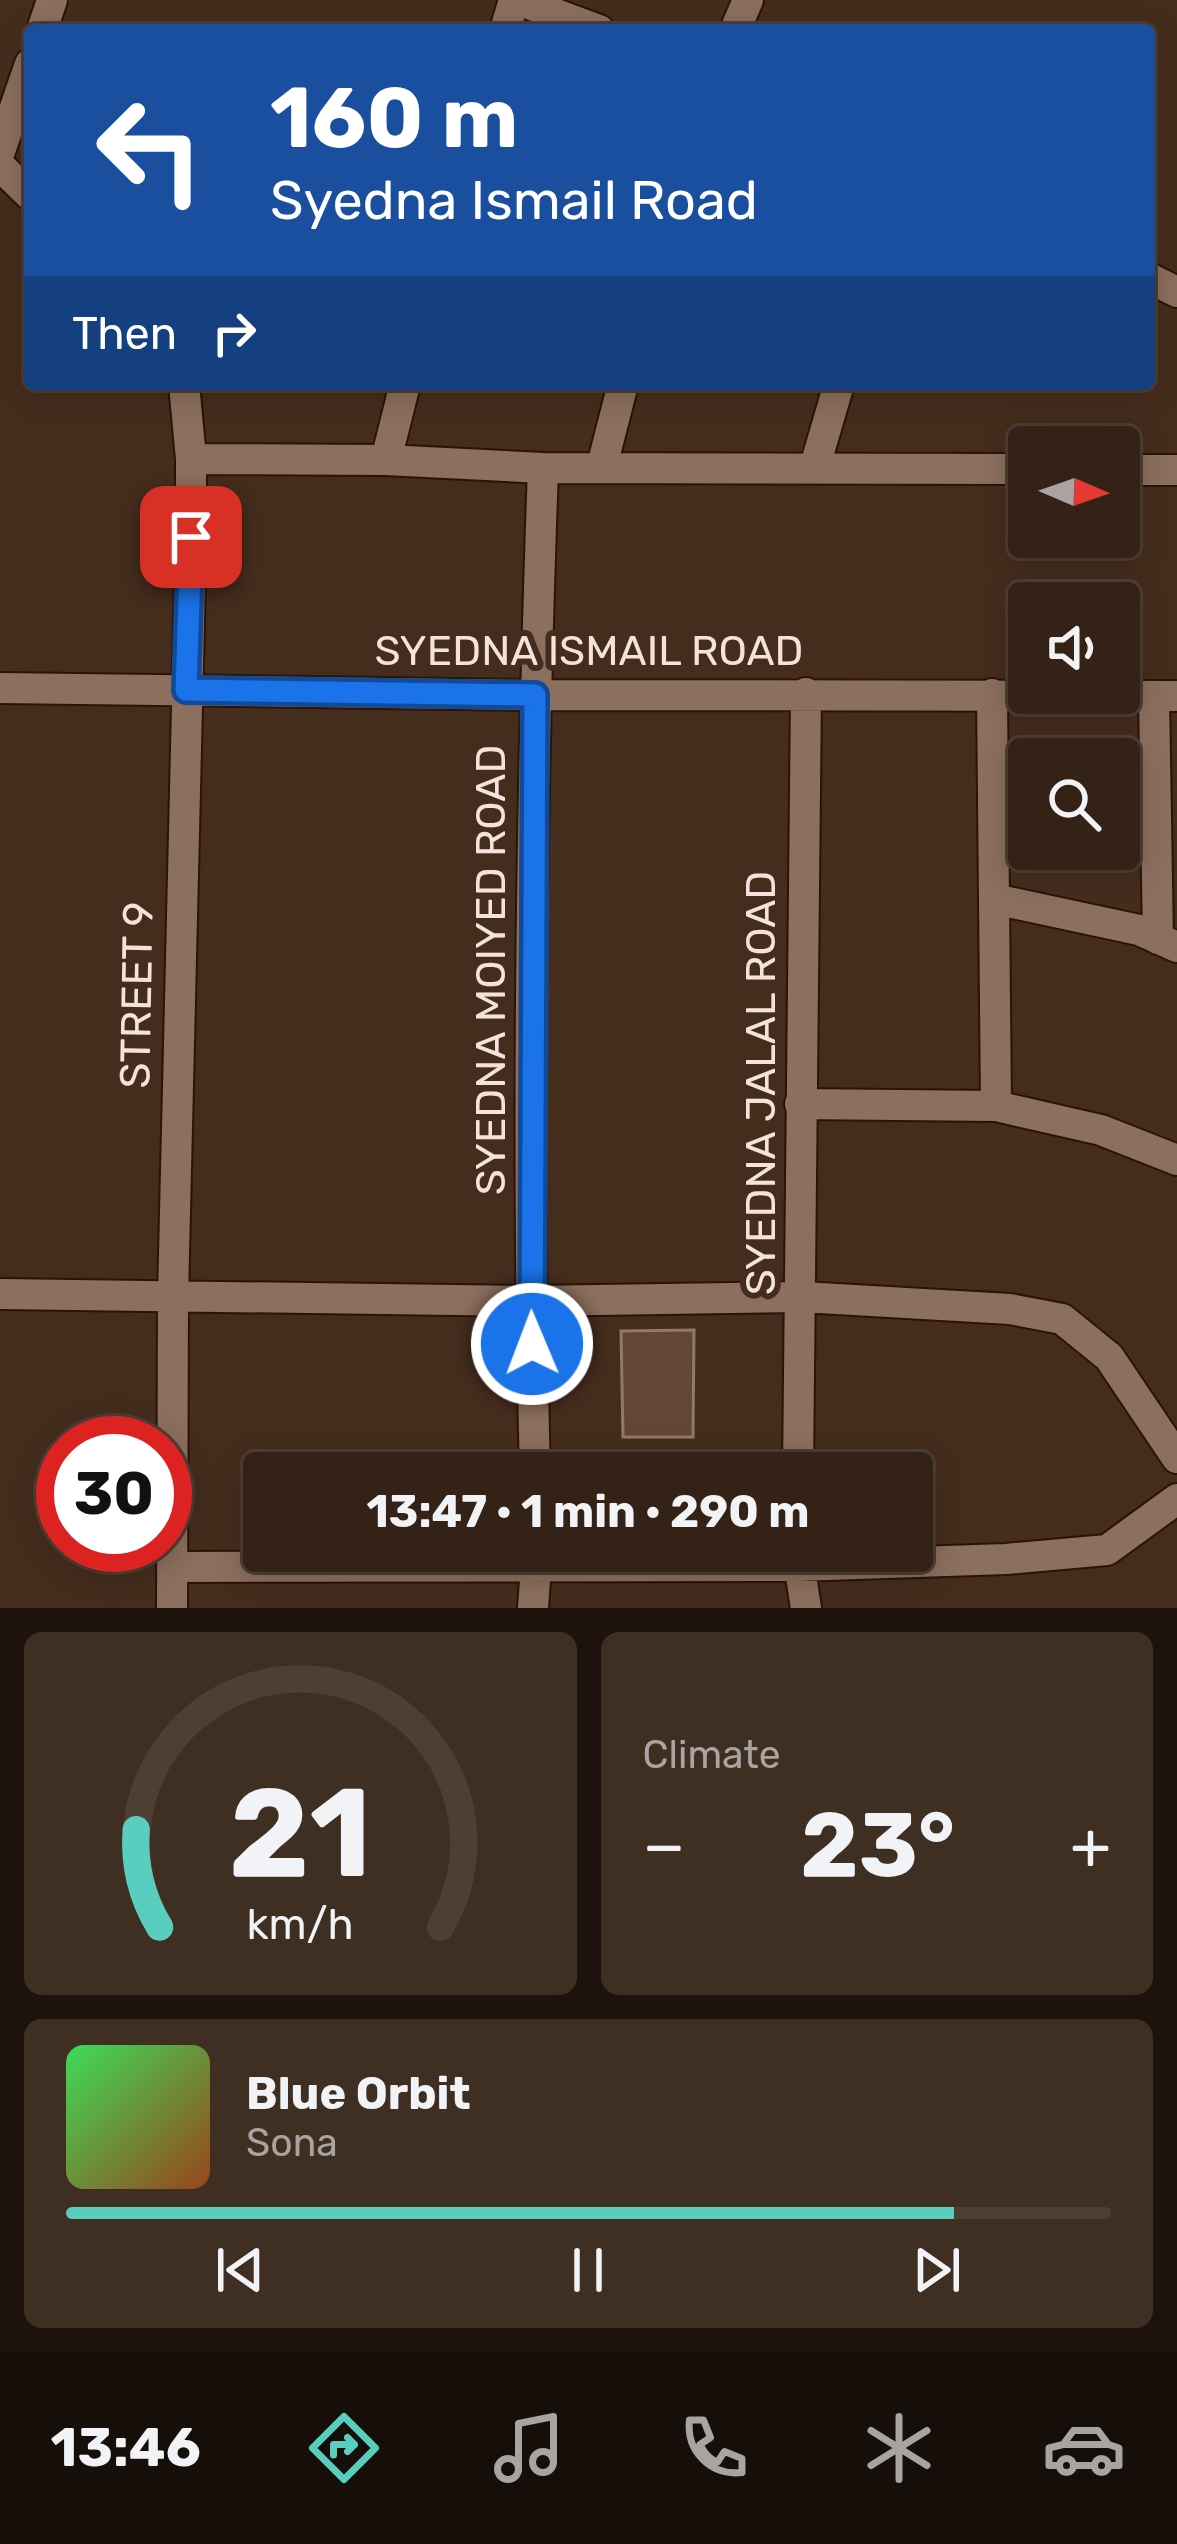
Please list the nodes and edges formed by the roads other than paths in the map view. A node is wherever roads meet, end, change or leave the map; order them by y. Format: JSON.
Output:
{"nodes":[{"id":1,"x":516,"y":0,"type":"edge"},
{"id":2,"x":582,"y":24,"type":"edge"},
{"id":3,"x":24,"y":81,"type":"edge"},
{"id":4,"x":0,"y":151,"type":"edge"},
{"id":5,"x":0,"y":166,"type":"edge"},
{"id":6,"x":24,"y":189,"type":"edge"},
{"id":7,"x":185,"y":390,"type":"edge"},
{"id":8,"x":404,"y":390,"type":"edge"},
{"id":9,"x":621,"y":390,"type":"edge"},
{"id":10,"x":837,"y":390,"type":"edge"},
{"id":11,"x":191,"y":459,"type":"junction"},
{"id":12,"x":386,"y":460,"type":"junction"},
{"id":13,"x":602,"y":466,"type":"junction"},
{"id":14,"x":815,"y":466,"type":"junction"},
{"id":15,"x":543,"y":468,"type":"junction"},
{"id":16,"x":1008,"y":469,"type":"edge"},
{"id":17,"x":1140,"y":470,"type":"edge"},
{"id":18,"x":1177,"y":470,"type":"edge"},
{"id":19,"x":0,"y":688,"type":"edge"},
{"id":20,"x":186,"y":690,"type":"junction"},
{"id":21,"x":806,"y":693,"type":"junction"},
{"id":22,"x":992,"y":694,"type":"junction"},
{"id":23,"x":535,"y":695,"type":"junction"},
{"id":24,"x":1165,"y":696,"type":"edge"},
{"id":25,"x":994,"y":898,"type":"junction"},
{"id":26,"x":1167,"y":943,"type":"edge"},
{"id":27,"x":800,"y":1104,"type":"junction"},
{"id":28,"x":996,"y":1106,"type":"junction"},
{"id":29,"x":1177,"y":1160,"type":"edge"},
{"id":30,"x":0,"y":1294,"type":"edge"},
{"id":31,"x":173,"y":1297,"type":"junction"},
{"id":32,"x":802,"y":1297,"type":"junction"},
{"id":33,"x":530,"y":1300,"type":"junction"},
{"id":34,"x":173,"y":1416,"type":"edge"},
{"id":35,"x":534,"y":1452,"type":"edge"},
{"id":36,"x":799,"y":1452,"type":"edge"},
{"id":37,"x":1177,"y":1458,"type":"edge"},
{"id":38,"x":1177,"y":1499,"type":"edge"},
{"id":39,"x":933,"y":1558,"type":"edge"},
{"id":40,"x":243,"y":1565,"type":"edge"},
{"id":41,"x":192,"y":1567,"type":"edge"},
{"id":42,"x":172,"y":1572,"type":"edge"},
{"id":43,"x":536,"y":1572,"type":"edge"},
{"id":44,"x":800,"y":1572,"type":"edge"},
{"id":45,"x":172,"y":1608,"type":"edge"},
{"id":46,"x":532,"y":1608,"type":"edge"},
{"id":47,"x":806,"y":1608,"type":"edge"}],
"edges":[{"from":1,"to":2,"type":"street"},
{"from":3,"to":4,"type":"street"},
{"from":5,"to":6,"type":"street"},
{"from":7,"to":11,"type":"street","name":"STREET 9"},
{"from":8,"to":12,"type":"street"},
{"from":9,"to":13,"type":"street"},
{"from":10,"to":14,"type":"street"},
{"from":11,"to":12,"type":"street"},
{"from":11,"to":20,"type":"street","name":"STREET 9"},
{"from":12,"to":15,"type":"street"},
{"from":13,"to":14,"type":"street"},
{"from":13,"to":15,"type":"street"},
{"from":14,"to":16,"type":"street"},
{"from":15,"to":23,"type":"street","name":"SYEDNA MOIYED ROAD"},
{"from":17,"to":18,"type":"street"},
{"from":19,"to":20,"type":"street","name":"SYEDNA ISMAIL ROAD"},
{"from":20,"to":23,"type":"street","name":"SYEDNA ISMAIL ROAD"},
{"from":20,"to":31,"type":"street","name":"STREET 9"},
{"from":21,"to":22,"type":"street","name":"SYEDNA ISMAIL ROAD"},
{"from":21,"to":23,"type":"street","name":"SYEDNA ISMAIL ROAD"},
{"from":21,"to":27,"type":"street","name":"SYEDNA JALAL ROAD"},
{"from":22,"to":24,"type":"street","name":"SYEDNA ISMAIL ROAD"},
{"from":22,"to":25,"type":"street"},
{"from":23,"to":33,"type":"street","name":"SYEDNA MOIYED ROAD"},
{"from":24,"to":26,"type":"street"},
{"from":25,"to":26,"type":"street"},
{"from":25,"to":28,"type":"street"},
{"from":27,"to":28,"type":"street"},
{"from":27,"to":32,"type":"street","name":"SYEDNA JALAL ROAD"},
{"from":28,"to":29,"type":"street"},
{"from":30,"to":31,"type":"street"},
{"from":31,"to":33,"type":"street"},
{"from":31,"to":34,"type":"street","name":"STREET 9"},
{"from":32,"to":33,"type":"street"},
{"from":32,"to":36,"type":"street","name":"SYEDNA JALAL ROAD"},
{"from":32,"to":37,"type":"street"},
{"from":33,"to":35,"type":"street","name":"SYEDNA MOIYED ROAD"},
{"from":38,"to":39,"type":"street"},
{"from":40,"to":41,"type":"street"},
{"from":42,"to":45,"type":"street","name":"STREET 9"},
{"from":43,"to":46,"type":"street"},
{"from":44,"to":47,"type":"street"}]}
